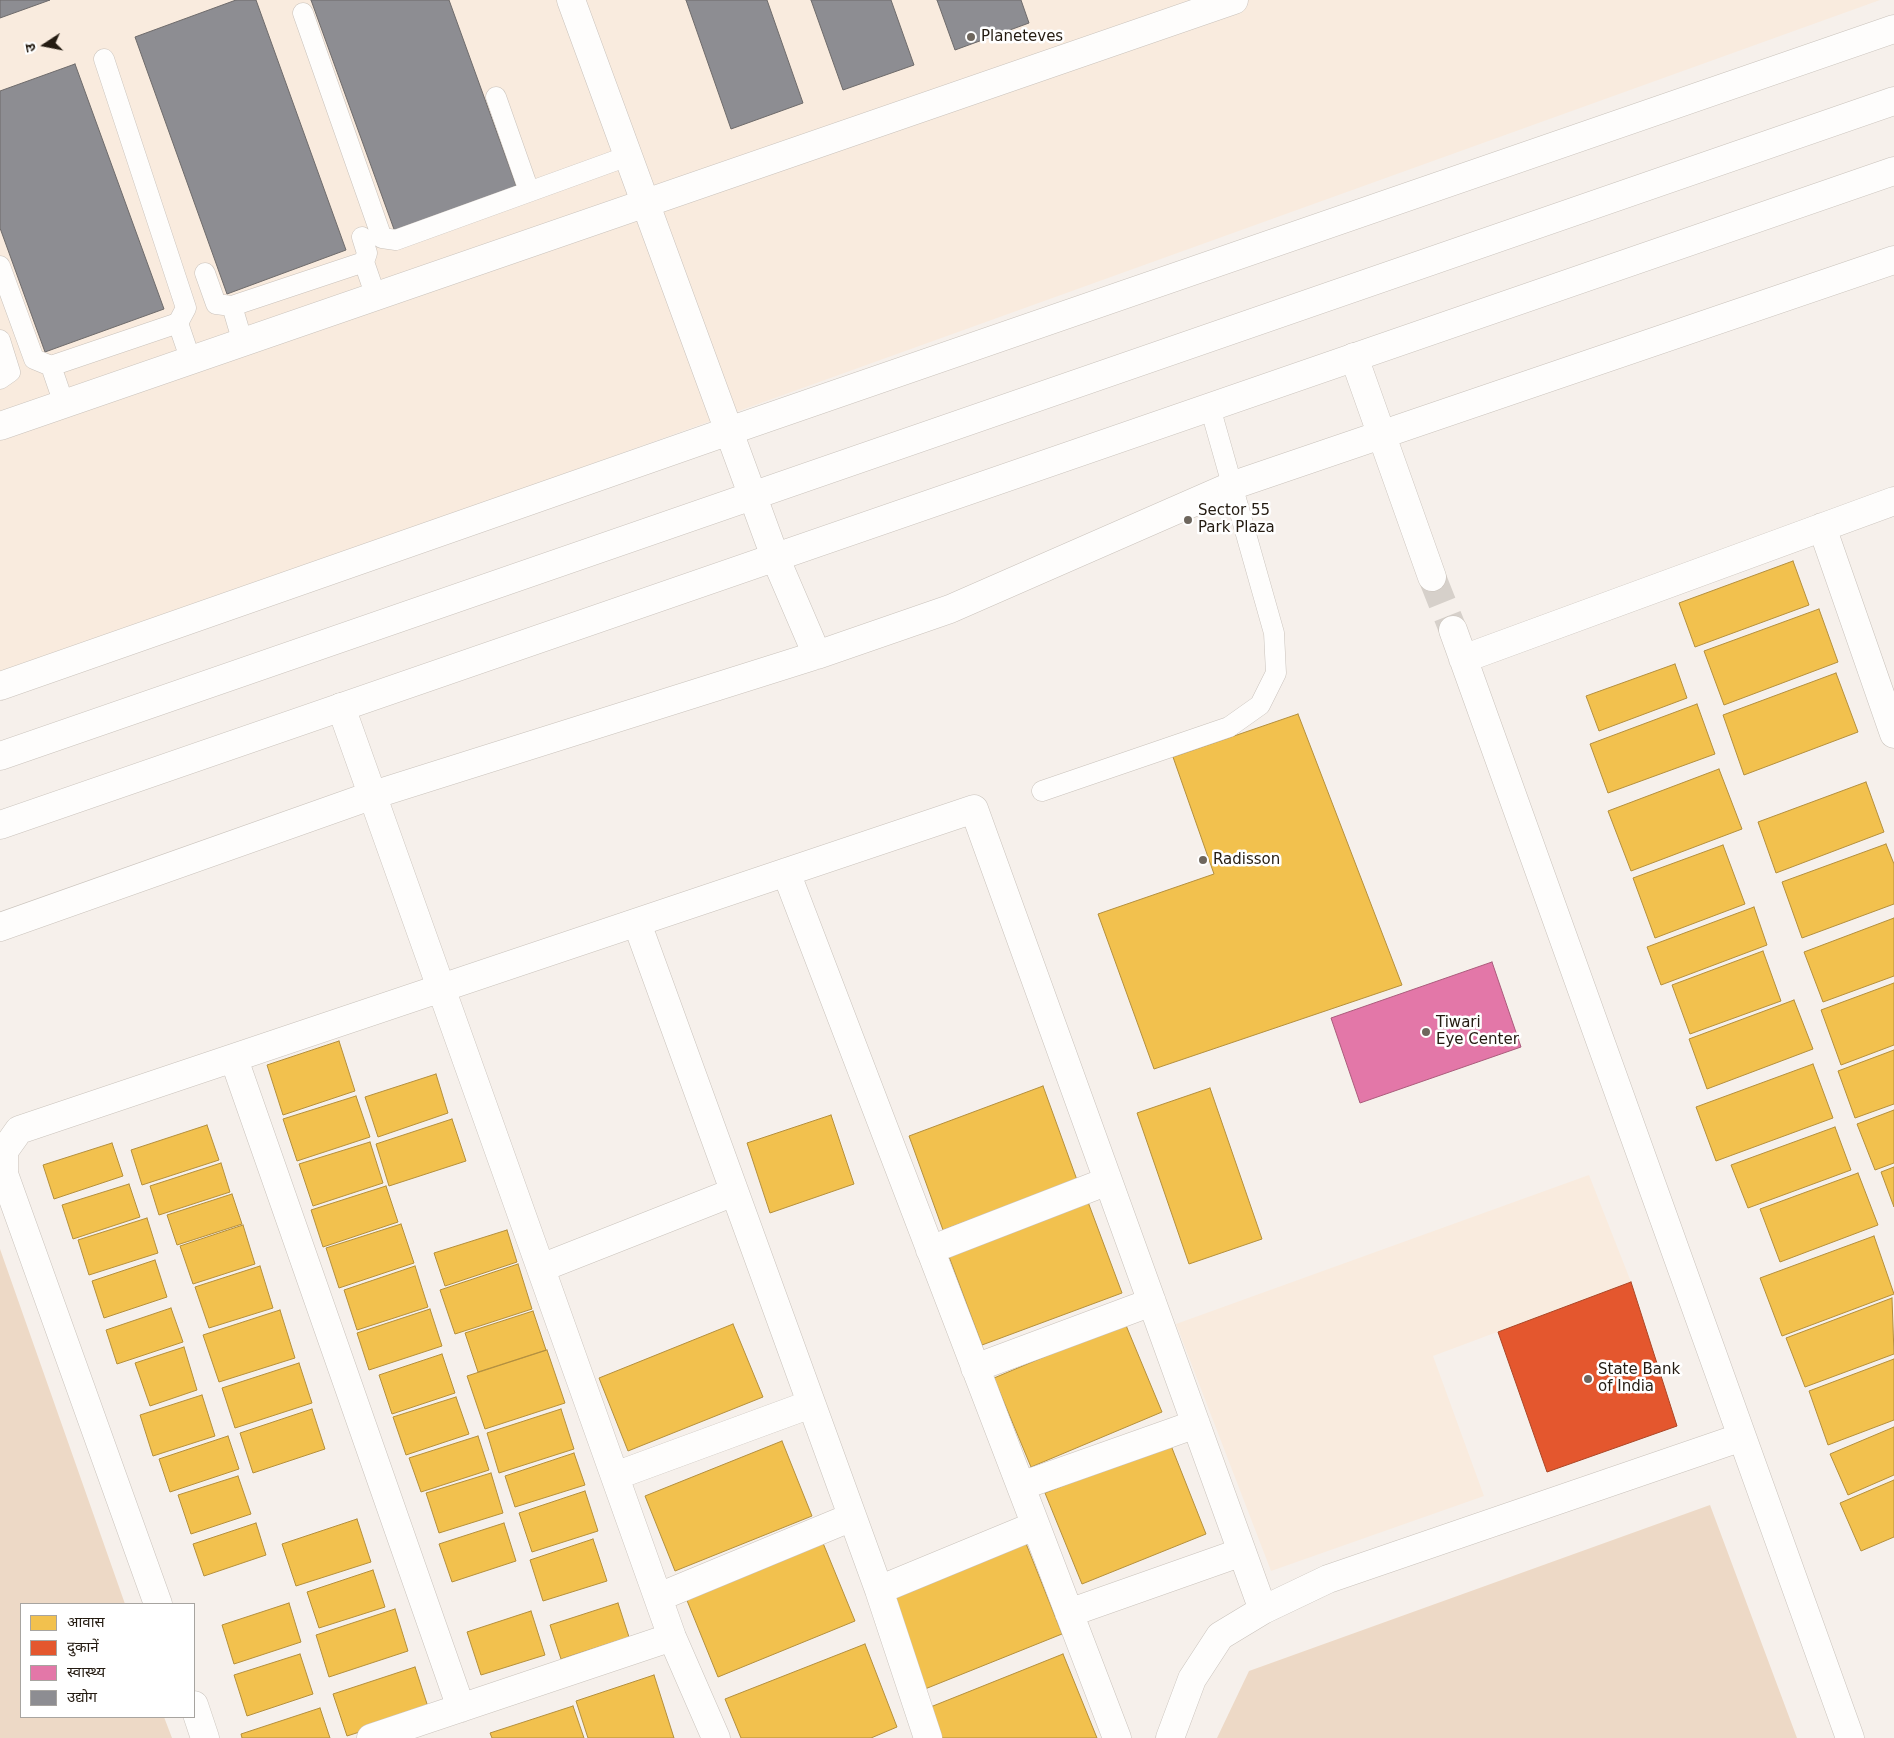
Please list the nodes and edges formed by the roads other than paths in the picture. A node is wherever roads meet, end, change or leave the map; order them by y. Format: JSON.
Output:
{"nodes":[{"id":1,"x":571,"y":0,"type":"edge"},
{"id":2,"x":1234,"y":0,"type":"edge"},
{"id":3,"x":303,"y":13,"type":"dead end"},
{"id":4,"x":1894,"y":29,"type":"edge"},
{"id":5,"x":104,"y":59,"type":"dead end"},
{"id":6,"x":496,"y":97,"type":"dead end"},
{"id":7,"x":1894,"y":101,"type":"edge"},
{"id":8,"x":628,"y":156,"type":"junction"},
{"id":9,"x":1894,"y":170,"type":"edge"},
{"id":10,"x":529,"y":192,"type":"junction"},
{"id":11,"x":646,"y":204,"type":"junction"},
{"id":12,"x":362,"y":237,"type":"dead end"},
{"id":13,"x":1894,"y":260,"type":"edge"},
{"id":14,"x":364,"y":262,"type":"junction"},
{"id":15,"x":0,"y":266,"type":"edge"},
{"id":16,"x":205,"y":273,"type":"dead end"},
{"id":17,"x":376,"y":297,"type":"junction"},
{"id":18,"x":232,"y":306,"type":"junction"},
{"id":19,"x":178,"y":323,"type":"junction"},
{"id":20,"x":0,"y":340,"type":"edge"},
{"id":21,"x":244,"y":343,"type":"junction"},
{"id":22,"x":1354,"y":357,"type":"junction"},
{"id":23,"x":191,"y":360,"type":"junction"},
{"id":24,"x":51,"y":366,"type":"junction"},
{"id":25,"x":0,"y":379,"type":"edge"},
{"id":26,"x":64,"y":404,"type":"junction"},
{"id":27,"x":1210,"y":407,"type":"junction"},
{"id":28,"x":0,"y":426,"type":"edge"},
{"id":29,"x":729,"y":431,"type":"junction"},
{"id":30,"x":1382,"y":436,"type":"junction"},
{"id":31,"x":1231,"y":486,"type":"junction"},
{"id":32,"x":752,"y":496,"type":"junction"},
{"id":33,"x":1894,"y":501,"type":"edge"},
{"id":34,"x":1822,"y":528,"type":"junction"},
{"id":35,"x":775,"y":557,"type":"junction"},
{"id":36,"x":1432,"y":576,"type":"tunnel mouth"},
{"id":37,"x":1453,"y":630,"type":"tunnel mouth"},
{"id":38,"x":817,"y":655,"type":"junction"},
{"id":39,"x":1463,"y":659,"type":"junction"},
{"id":40,"x":0,"y":686,"type":"edge"},
{"id":41,"x":341,"y":707,"type":"junction"},
{"id":42,"x":1894,"y":734,"type":"edge"},
{"id":43,"x":0,"y":756,"type":"edge"},
{"id":44,"x":1042,"y":791,"type":"dead end"},
{"id":45,"x":373,"y":796,"type":"junction"},
{"id":46,"x":0,"y":825,"type":"edge"},
{"id":47,"x":786,"y":872,"type":"junction"},
{"id":48,"x":637,"y":923,"type":"junction"},
{"id":49,"x":0,"y":927,"type":"edge"},
{"id":50,"x":441,"y":989,"type":"junction"},
{"id":51,"x":234,"y":1059,"type":"junction"},
{"id":52,"x":1108,"y":1180,"type":"junction"},
{"id":53,"x":734,"y":1192,"type":"junction"},
{"id":54,"x":930,"y":1250,"type":"junction"},
{"id":55,"x":541,"y":1268,"type":"junction"},
{"id":56,"x":1152,"y":1302,"type":"junction"},
{"id":57,"x":976,"y":1368,"type":"junction"},
{"id":58,"x":811,"y":1404,"type":"junction"},
{"id":59,"x":1196,"y":1424,"type":"junction"},
{"id":60,"x":1742,"y":1437,"type":"junction"},
{"id":61,"x":615,"y":1476,"type":"junction"},
{"id":62,"x":1021,"y":1486,"type":"junction"},
{"id":63,"x":852,"y":1517,"type":"junction"},
{"id":64,"x":1034,"y":1526,"type":"junction"},
{"id":65,"x":1242,"y":1552,"type":"junction"},
{"id":66,"x":879,"y":1590,"type":"junction"},
{"id":67,"x":659,"y":1597,"type":"junction"},
{"id":68,"x":158,"y":1603,"type":"edge"},
{"id":69,"x":1263,"y":1610,"type":"junction"},
{"id":70,"x":1070,"y":1614,"type":"junction"},
{"id":71,"x":672,"y":1637,"type":"junction"},
{"id":72,"x":195,"y":1708,"type":"edge"},
{"id":73,"x":461,"y":1708,"type":"junction"},
{"id":74,"x":206,"y":1738,"type":"edge"},
{"id":75,"x":371,"y":1738,"type":"edge"},
{"id":76,"x":716,"y":1738,"type":"edge"},
{"id":77,"x":928,"y":1738,"type":"edge"},
{"id":78,"x":1117,"y":1738,"type":"edge"},
{"id":79,"x":1170,"y":1738,"type":"edge"},
{"id":80,"x":1850,"y":1738,"type":"edge"}],
"edges":[{"from":1,"to":8,"type":"street"},
{"from":2,"to":11,"type":"street"},
{"from":3,"to":10,"type":"lane"},
{"from":4,"to":29,"type":"street"},
{"from":5,"to":19,"type":"lane"},
{"from":6,"to":10,"type":"lane"},
{"from":7,"to":32,"type":"street"},
{"from":8,"to":10,"type":"lane"},
{"from":8,"to":11,"type":"street"},
{"from":9,"to":22,"type":"street"},
{"from":11,"to":17,"type":"street"},
{"from":11,"to":29,"type":"street"},
{"from":12,"to":14,"type":"lane"},
{"from":13,"to":30,"type":"street"},
{"from":14,"to":17,"type":"lane"},
{"from":14,"to":18,"type":"lane"},
{"from":15,"to":24,"type":"lane"},
{"from":16,"to":18,"type":"lane"},
{"from":17,"to":21,"type":"street"},
{"from":18,"to":21,"type":"lane"},
{"from":19,"to":23,"type":"lane"},
{"from":19,"to":24,"type":"lane"},
{"from":20,"to":25,"type":"lane"},
{"from":21,"to":23,"type":"street"},
{"from":22,"to":27,"type":"street"},
{"from":22,"to":30,"type":"street"},
{"from":23,"to":26,"type":"street"},
{"from":24,"to":26,"type":"lane"},
{"from":26,"to":28,"type":"street"},
{"from":27,"to":31,"type":"lane"},
{"from":27,"to":35,"type":"street"},
{"from":29,"to":32,"type":"street"},
{"from":29,"to":40,"type":"street"},
{"from":30,"to":31,"type":"street"},
{"from":30,"to":36,"type":"street"},
{"from":31,"to":38,"type":"street"},
{"from":31,"to":44,"type":"lane"},
{"from":32,"to":35,"type":"street"},
{"from":32,"to":43,"type":"street"},
{"from":33,"to":34,"type":"street"},
{"from":34,"to":39,"type":"street"},
{"from":34,"to":42,"type":"street"},
{"from":35,"to":38,"type":"street"},
{"from":35,"to":41,"type":"street"},
{"from":37,"to":39,"type":"street"},
{"from":38,"to":45,"type":"street"},
{"from":39,"to":60,"type":"street"},
{"from":41,"to":45,"type":"street"},
{"from":41,"to":46,"type":"street"},
{"from":45,"to":49,"type":"street"},
{"from":45,"to":50,"type":"street"},
{"from":47,"to":48,"type":"street"},
{"from":47,"to":52,"type":"street"},
{"from":47,"to":54,"type":"street"},
{"from":48,"to":50,"type":"street"},
{"from":48,"to":53,"type":"street"},
{"from":50,"to":51,"type":"street"},
{"from":50,"to":55,"type":"street"},
{"from":51,"to":68,"type":"street"},
{"from":51,"to":73,"type":"street"},
{"from":52,"to":54,"type":"street"},
{"from":52,"to":56,"type":"street"},
{"from":53,"to":55,"type":"street"},
{"from":53,"to":58,"type":"street"},
{"from":54,"to":57,"type":"street"},
{"from":55,"to":61,"type":"street"},
{"from":56,"to":57,"type":"street"},
{"from":56,"to":59,"type":"street"},
{"from":57,"to":62,"type":"street"},
{"from":58,"to":61,"type":"street"},
{"from":58,"to":63,"type":"street"},
{"from":59,"to":62,"type":"street"},
{"from":59,"to":65,"type":"street"},
{"from":60,"to":69,"type":"street"},
{"from":60,"to":80,"type":"street"},
{"from":61,"to":67,"type":"street"},
{"from":62,"to":64,"type":"street"},
{"from":63,"to":66,"type":"street"},
{"from":63,"to":67,"type":"street"},
{"from":64,"to":66,"type":"street"},
{"from":64,"to":70,"type":"street"},
{"from":65,"to":69,"type":"street"},
{"from":65,"to":70,"type":"street"},
{"from":66,"to":77,"type":"street"},
{"from":67,"to":71,"type":"street"},
{"from":69,"to":79,"type":"street"},
{"from":70,"to":78,"type":"street"},
{"from":71,"to":73,"type":"street"},
{"from":71,"to":76,"type":"street"},
{"from":72,"to":74,"type":"street"},
{"from":73,"to":75,"type":"street"}]}
